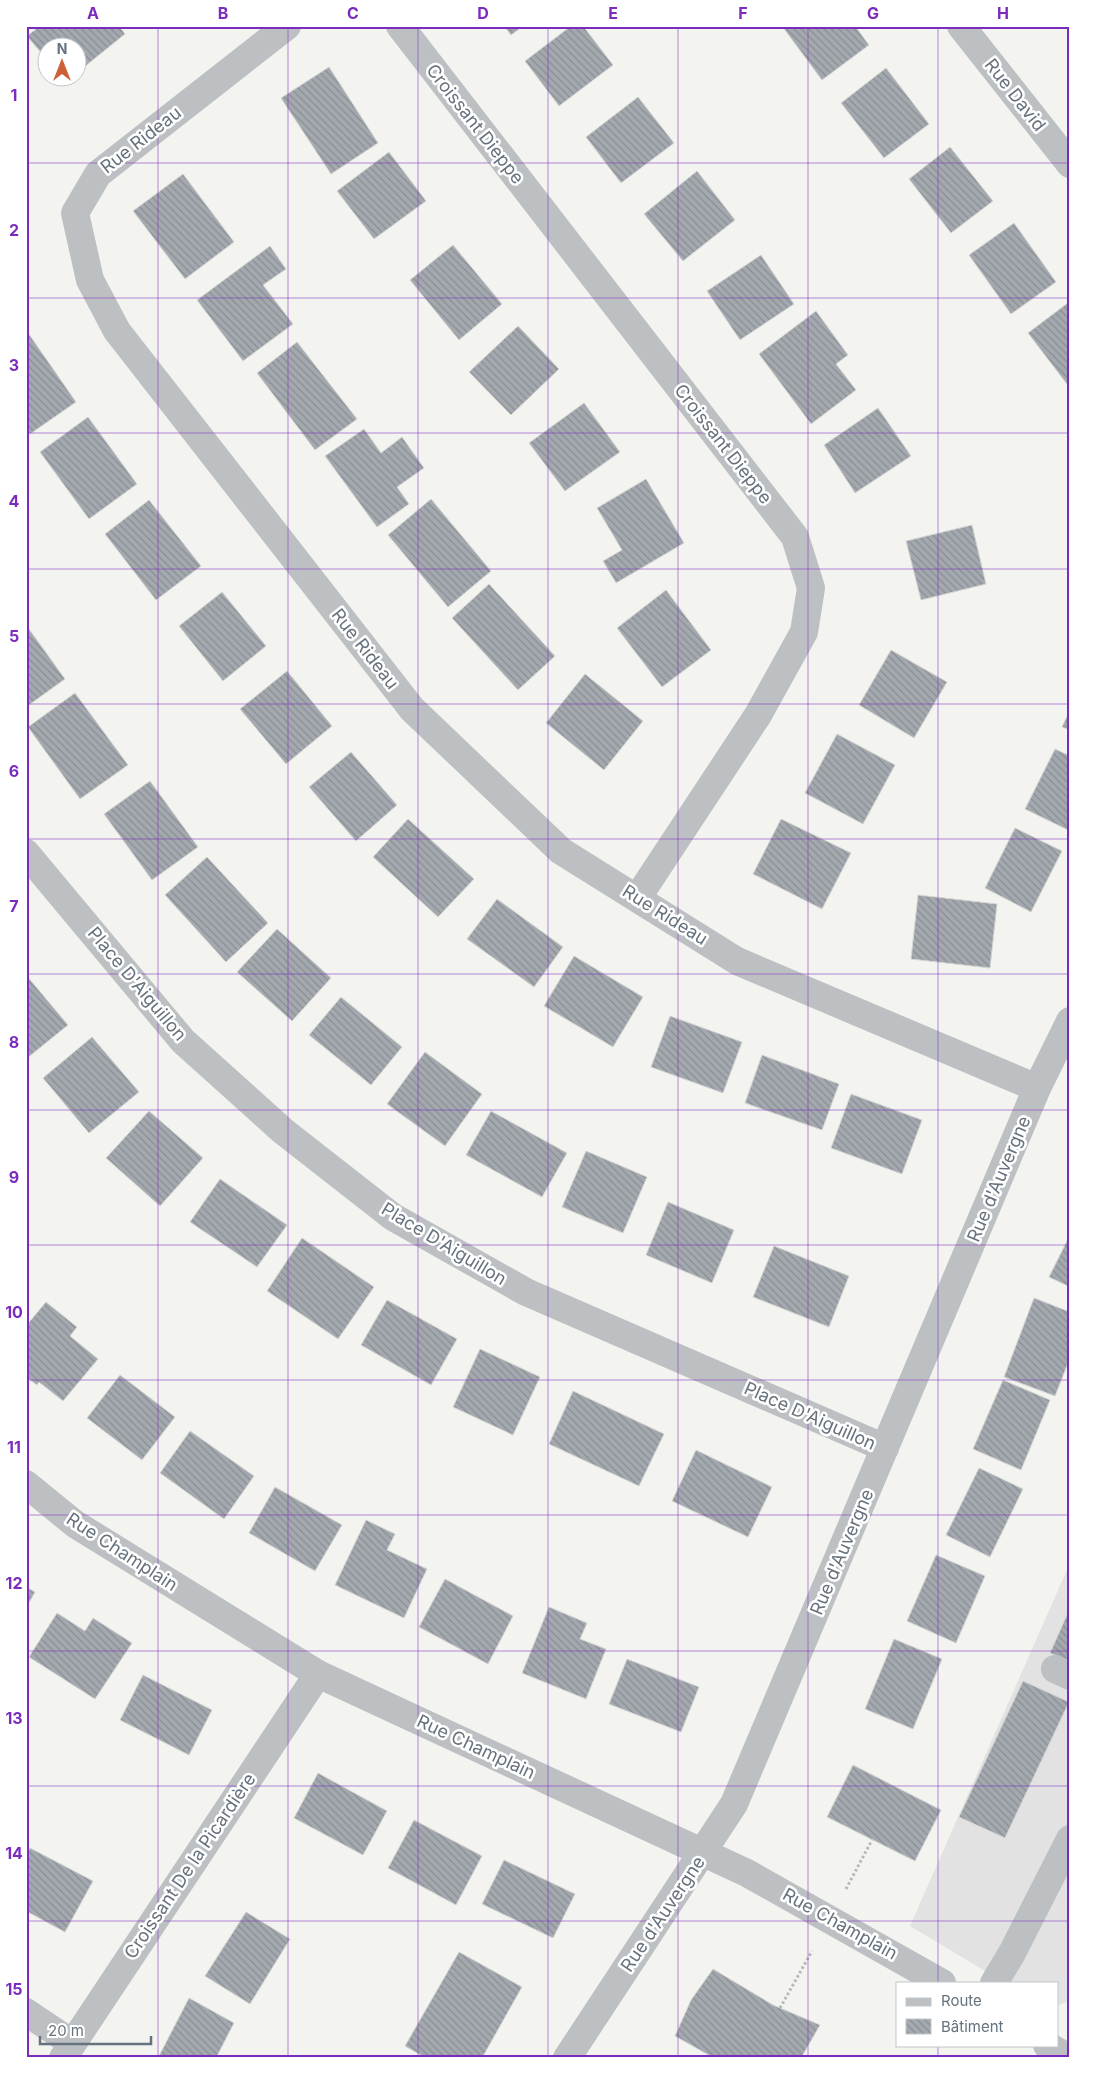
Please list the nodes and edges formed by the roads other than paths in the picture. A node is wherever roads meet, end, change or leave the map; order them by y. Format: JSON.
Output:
{"nodes":[{"id":1,"x":287,"y":26,"type":"edge"},
{"id":2,"x":400,"y":26,"type":"edge"},
{"id":3,"x":961,"y":26,"type":"edge"},
{"id":4,"x":1070,"y":164,"type":"edge"},
{"id":5,"x":26,"y":853,"type":"edge"},
{"id":6,"x":638,"y":897,"type":"junction"},
{"id":7,"x":1070,"y":1021,"type":"edge"},
{"id":8,"x":1036,"y":1088,"type":"junction"},
{"id":9,"x":886,"y":1448,"type":"junction"},
{"id":10,"x":26,"y":1484,"type":"edge"},
{"id":11,"x":318,"y":1674,"type":"junction"},
{"id":12,"x":1070,"y":1839,"type":"edge"},
{"id":13,"x":704,"y":1852,"type":"junction"},
{"id":14,"x":940,"y":1982,"type":"edge"},
{"id":15,"x":995,"y":1982,"type":"edge"},
{"id":16,"x":26,"y":2012,"type":"edge"},
{"id":17,"x":1049,"y":2046,"type":"edge"},
{"id":18,"x":67,"y":2050,"type":"edge"},
{"id":19,"x":567,"y":2058,"type":"edge"},
{"id":20,"x":1068,"y":2058,"type":"edge"}],
"edges":[{"from":1,"to":6,"type":"street","name":"Rue Rideau"},
{"from":2,"to":6,"type":"street","name":"Croissant Dieppe"},
{"from":3,"to":4,"type":"street","name":"Rue David"},
{"from":5,"to":9,"type":"street","name":"Place D'Aiguillon"},
{"from":6,"to":8,"type":"street","name":"Rue Rideau"},
{"from":7,"to":8,"type":"street","name":"Rue d'Auvergne"},
{"from":8,"to":9,"type":"street","name":"Rue d'Auvergne"},
{"from":9,"to":13,"type":"street","name":"Rue d'Auvergne"},
{"from":10,"to":11,"type":"street","name":"Rue Champlain"},
{"from":11,"to":13,"type":"street","name":"Rue Champlain"},
{"from":11,"to":18,"type":"street","name":"Croissant De la Picardière"},
{"from":12,"to":15,"type":"street"},
{"from":13,"to":14,"type":"street","name":"Rue Champlain"},
{"from":13,"to":19,"type":"street","name":"Rue d'Auvergne"},
{"from":16,"to":18,"type":"street"},
{"from":17,"to":20,"type":"street"}]}
